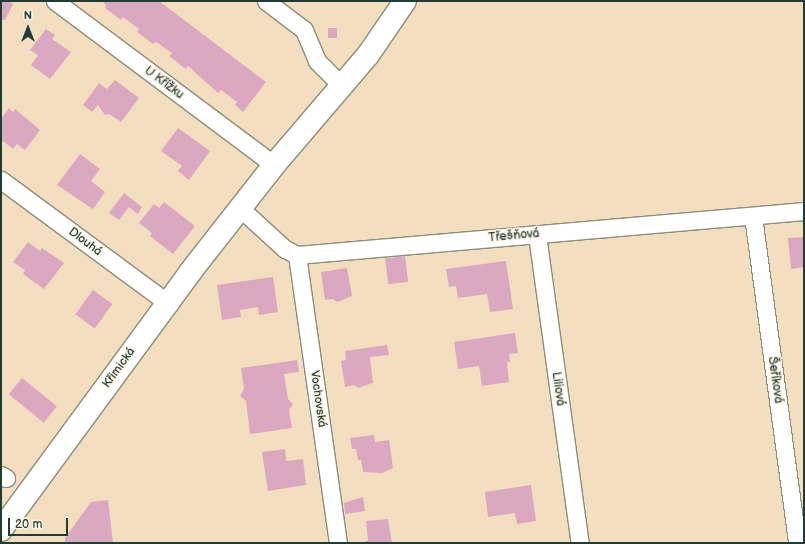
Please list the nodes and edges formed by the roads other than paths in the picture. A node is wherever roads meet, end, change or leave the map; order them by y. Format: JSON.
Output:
{"nodes":[{"id":1,"x":55,"y":1,"type":"edge"},
{"id":2,"x":266,"y":1,"type":"edge"},
{"id":3,"x":405,"y":1,"type":"edge"},
{"id":4,"x":342,"y":86,"type":"junction"},
{"id":5,"x":274,"y":165,"type":"junction"},
{"id":6,"x":1,"y":180,"type":"edge"},
{"id":7,"x":241,"y":209,"type":"junction"},
{"id":8,"x":804,"y":211,"type":"edge"},
{"id":9,"x":753,"y":216,"type":"junction"},
{"id":10,"x":537,"y":235,"type":"junction"},
{"id":11,"x":297,"y":254,"type":"junction"},
{"id":12,"x":169,"y":304,"type":"junction"},
{"id":13,"x":1,"y":530,"type":"edge"},
{"id":14,"x":338,"y":543,"type":"edge"},
{"id":15,"x":580,"y":543,"type":"edge"},
{"id":16,"x":797,"y":543,"type":"edge"}],
"edges":[{"from":1,"to":5,"type":"street","name":"U Křížku"},
{"from":2,"to":4,"type":"street"},
{"from":3,"to":4,"type":"street","name":"Křimická"},
{"from":4,"to":5,"type":"street","name":"Křimická"},
{"from":5,"to":7,"type":"street","name":"Křimická"},
{"from":6,"to":12,"type":"street","name":"Dlouhá"},
{"from":7,"to":11,"type":"street"},
{"from":7,"to":12,"type":"street","name":"Křimická"},
{"from":8,"to":9,"type":"street","name":"Třešňová"},
{"from":9,"to":10,"type":"street","name":"Třešňová"},
{"from":9,"to":16,"type":"street","name":"Šeříková"},
{"from":10,"to":11,"type":"street","name":"Třešňová"},
{"from":10,"to":15,"type":"street","name":"Liliová"},
{"from":11,"to":14,"type":"street","name":"Vochovská"},
{"from":12,"to":13,"type":"street","name":"Křimická"}]}
